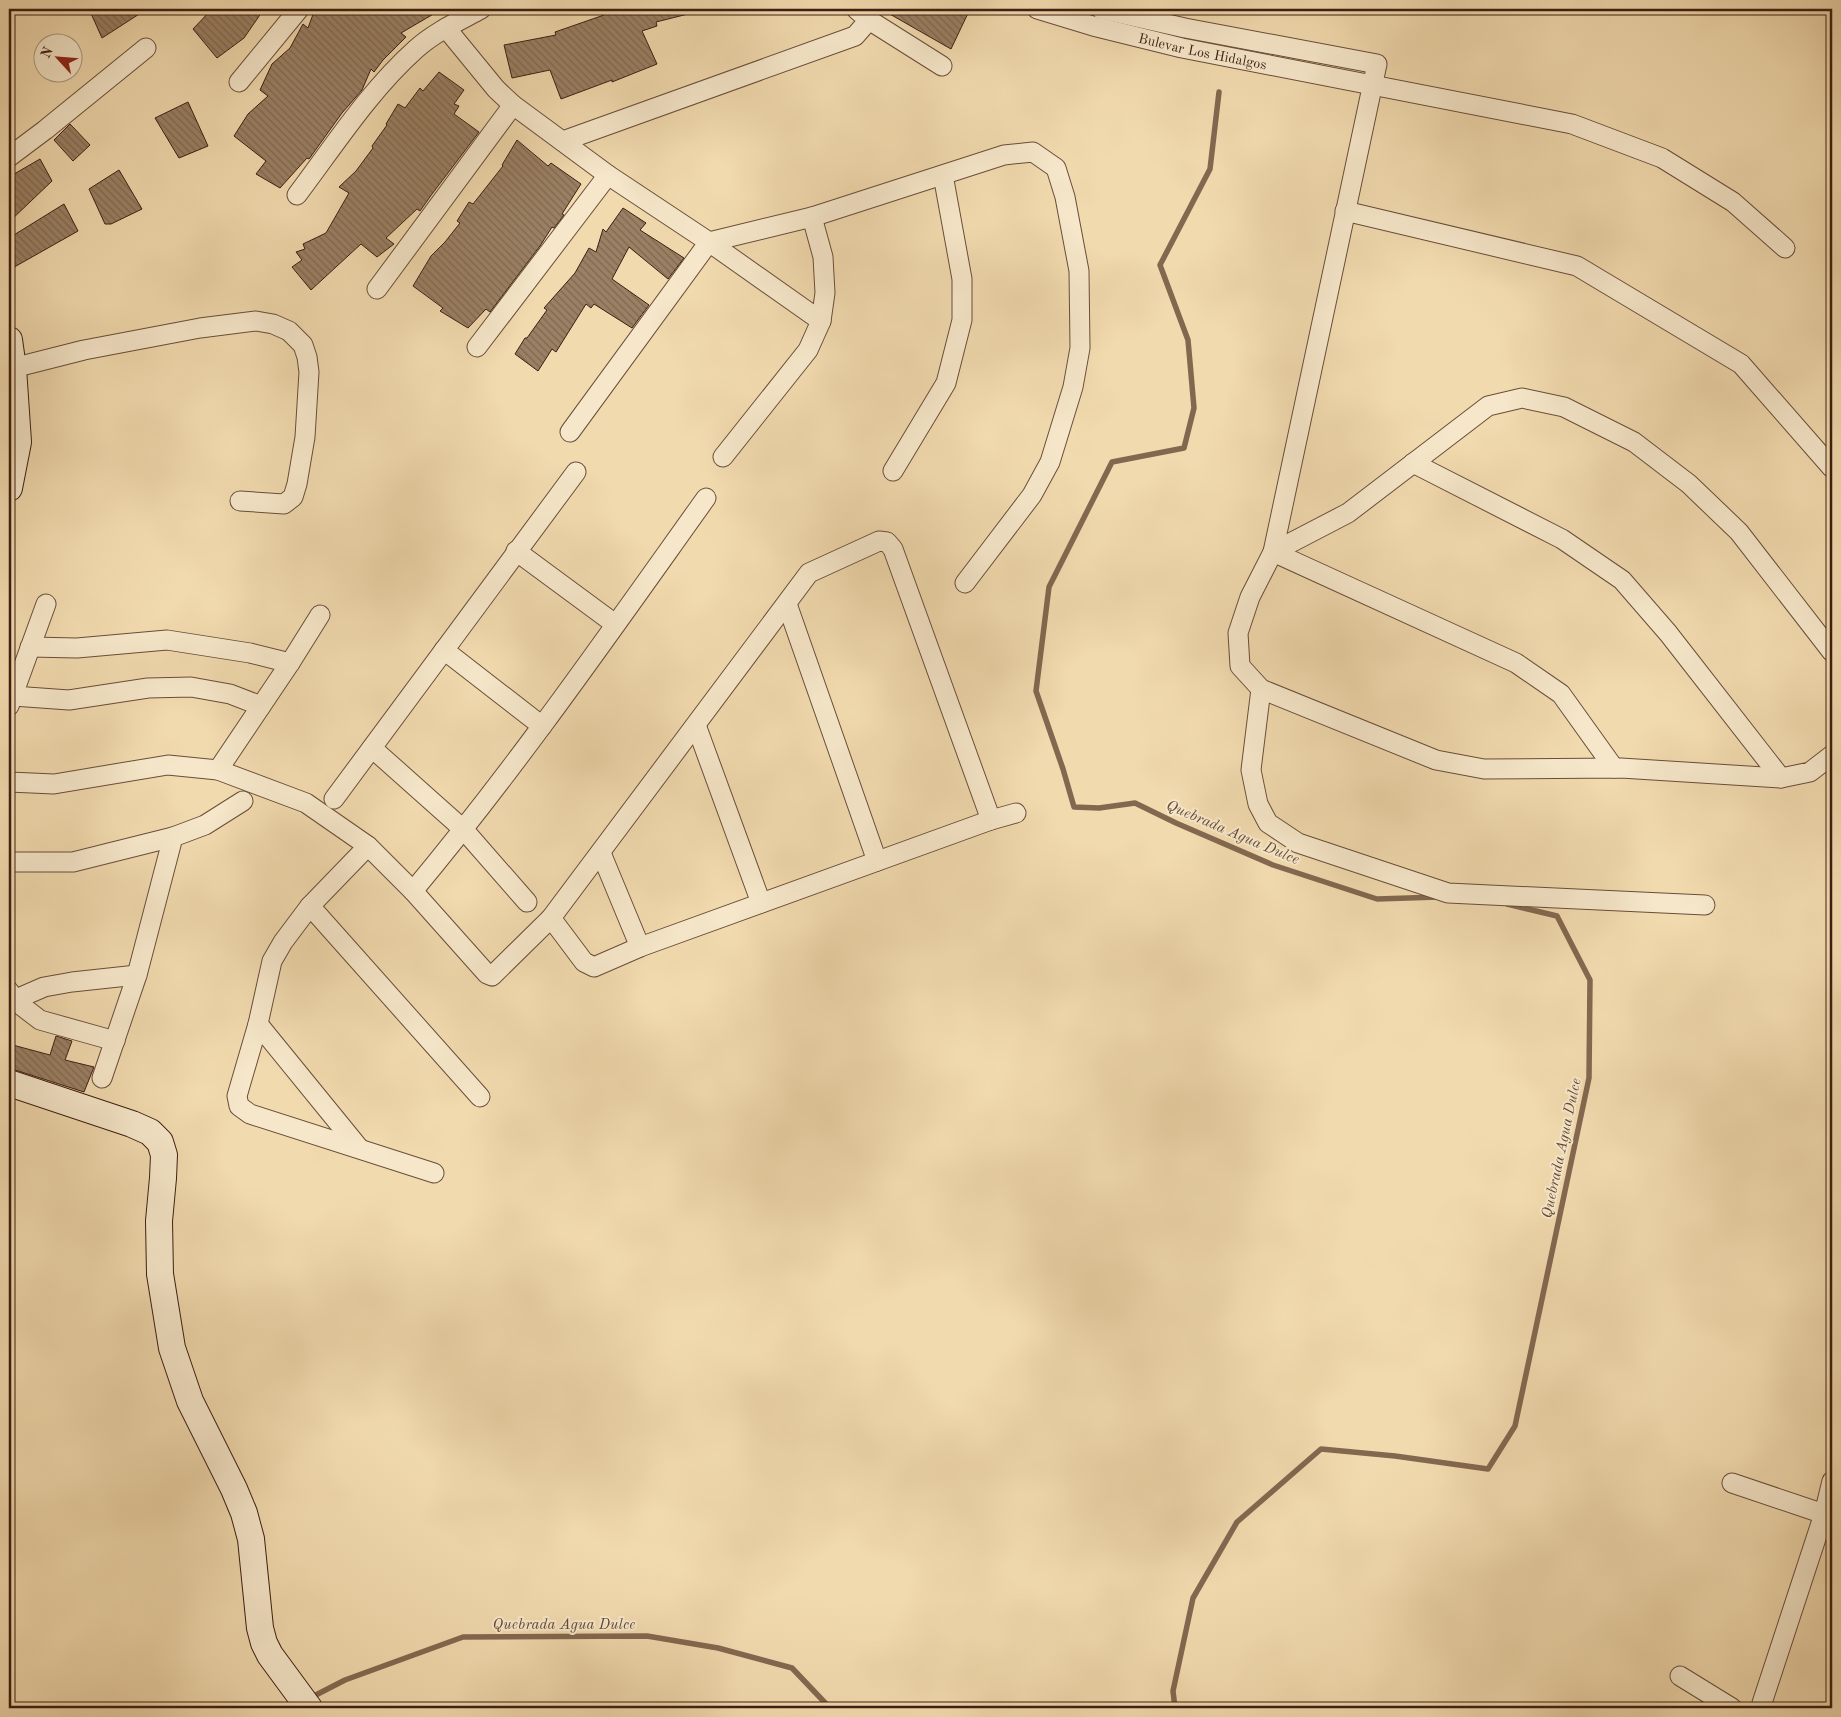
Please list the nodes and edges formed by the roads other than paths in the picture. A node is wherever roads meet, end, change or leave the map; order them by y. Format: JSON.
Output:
{"nodes":[{"id":1,"x":299,"y":9,"type":"edge"},
{"id":2,"x":481,"y":9,"type":"edge"},
{"id":3,"x":1037,"y":9,"type":"edge"},
{"id":4,"x":1101,"y":9,"type":"edge"},
{"id":5,"x":862,"y":14,"type":"edge"},
{"id":6,"x":446,"y":28,"type":"junction"},
{"id":7,"x":146,"y":48,"type":"dead end"},
{"id":8,"x":942,"y":66,"type":"dead end"},
{"id":9,"x":239,"y":82,"type":"dead end"},
{"id":10,"x":1372,"y":86,"type":"junction"},
{"id":11,"x":513,"y":105,"type":"junction"},
{"id":12,"x":563,"y":141,"type":"junction"},
{"id":13,"x":9,"y":157,"type":"edge"},
{"id":14,"x":608,"y":175,"type":"junction"},
{"id":15,"x":943,"y":175,"type":"junction"},
{"id":16,"x":297,"y":195,"type":"dead end"},
{"id":17,"x":1345,"y":211,"type":"junction"},
{"id":18,"x":812,"y":217,"type":"junction"},
{"id":19,"x":709,"y":242,"type":"junction"},
{"id":20,"x":1785,"y":248,"type":"dead end"},
{"id":21,"x":377,"y":289,"type":"dead end"},
{"id":22,"x":821,"y":321,"type":"junction"},
{"id":23,"x":9,"y":340,"type":"edge"},
{"id":24,"x":477,"y":347,"type":"dead end"},
{"id":25,"x":13,"y":368,"type":"junction"},
{"id":26,"x":570,"y":432,"type":"dead end"},
{"id":27,"x":723,"y":457,"type":"dead end"},
{"id":28,"x":1413,"y":463,"type":"junction"},
{"id":29,"x":1832,"y":468,"type":"edge"},
{"id":30,"x":893,"y":471,"type":"dead end"},
{"id":31,"x":576,"y":472,"type":"dead end"},
{"id":32,"x":9,"y":488,"type":"edge"},
{"id":33,"x":706,"y":498,"type":"dead end"},
{"id":34,"x":240,"y":502,"type":"dead end"},
{"id":35,"x":516,"y":551,"type":"junction"},
{"id":36,"x":1273,"y":552,"type":"junction"},
{"id":37,"x":965,"y":583,"type":"dead end"},
{"id":38,"x":46,"y":604,"type":"dead end"},
{"id":39,"x":787,"y":604,"type":"junction"},
{"id":40,"x":320,"y":615,"type":"dead end"},
{"id":41,"x":615,"y":624,"type":"junction"},
{"id":42,"x":30,"y":647,"type":"junction"},
{"id":43,"x":444,"y":650,"type":"junction"},
{"id":44,"x":1832,"y":652,"type":"edge"},
{"id":45,"x":290,"y":663,"type":"junction"},
{"id":46,"x":1261,"y":689,"type":"junction"},
{"id":47,"x":11,"y":702,"type":"edge"},
{"id":48,"x":261,"y":706,"type":"junction"},
{"id":49,"x":696,"y":725,"type":"junction"},
{"id":50,"x":542,"y":726,"type":"junction"},
{"id":51,"x":372,"y":748,"type":"junction"},
{"id":52,"x":1832,"y":755,"type":"edge"},
{"id":53,"x":1614,"y":768,"type":"junction"},
{"id":54,"x":218,"y":770,"type":"junction"},
{"id":55,"x":1781,"y":778,"type":"junction"},
{"id":56,"x":9,"y":782,"type":"edge"},
{"id":57,"x":334,"y":799,"type":"dead end"},
{"id":58,"x":244,"y":800,"type":"dead end"},
{"id":59,"x":1016,"y":813,"type":"dead end"},
{"id":60,"x":991,"y":820,"type":"junction"},
{"id":61,"x":464,"y":830,"type":"junction"},
{"id":62,"x":173,"y":837,"type":"junction"},
{"id":63,"x":368,"y":846,"type":"junction"},
{"id":64,"x":601,"y":853,"type":"junction"},
{"id":65,"x":877,"y":861,"type":"junction"},
{"id":66,"x":9,"y":862,"type":"edge"},
{"id":67,"x":413,"y":891,"type":"junction"},
{"id":68,"x":527,"y":902,"type":"dead end"},
{"id":69,"x":761,"y":903,"type":"junction"},
{"id":70,"x":1705,"y":905,"type":"dead end"},
{"id":71,"x":310,"y":906,"type":"junction"},
{"id":72,"x":552,"y":918,"type":"junction"},
{"id":73,"x":640,"y":947,"type":"junction"},
{"id":74,"x":137,"y":975,"type":"junction"},
{"id":75,"x":12,"y":995,"type":"edge"},
{"id":76,"x":258,"y":1024,"type":"junction"},
{"id":77,"x":115,"y":1041,"type":"junction"},
{"id":78,"x":102,"y":1078,"type":"dead end"},
{"id":79,"x":9,"y":1083,"type":"edge"},
{"id":80,"x":480,"y":1097,"type":"dead end"},
{"id":81,"x":359,"y":1148,"type":"junction"},
{"id":82,"x":434,"y":1173,"type":"dead end"},
{"id":83,"x":1832,"y":1482,"type":"edge"},
{"id":84,"x":1732,"y":1483,"type":"dead end"},
{"id":85,"x":1828,"y":1515,"type":"edge"},
{"id":86,"x":1680,"y":1676,"type":"dead end"},
{"id":87,"x":309,"y":1708,"type":"edge"},
{"id":88,"x":1732,"y":1708,"type":"edge"},
{"id":89,"x":1762,"y":1708,"type":"edge"}],
"edges":[{"from":1,"to":9,"type":"street"},
{"from":2,"to":6,"type":"street"},
{"from":3,"to":10,"type":"street","name":"Bulevar Los Hidalgos"},
{"from":4,"to":10,"type":"street","name":"Bulevar Los Hidalgos"},
{"from":5,"to":8,"type":"street"},
{"from":5,"to":12,"type":"street"},
{"from":6,"to":11,"type":"street"},
{"from":6,"to":16,"type":"street"},
{"from":7,"to":13,"type":"street"},
{"from":10,"to":17,"type":"street"},
{"from":10,"to":20,"type":"street","name":"Bulevar Los Hidalgos"},
{"from":11,"to":12,"type":"street"},
{"from":11,"to":21,"type":"street"},
{"from":12,"to":14,"type":"street"},
{"from":14,"to":19,"type":"street"},
{"from":14,"to":24,"type":"street"},
{"from":15,"to":18,"type":"street"},
{"from":15,"to":30,"type":"street"},
{"from":15,"to":37,"type":"street"},
{"from":17,"to":29,"type":"street"},
{"from":17,"to":36,"type":"street"},
{"from":18,"to":19,"type":"street"},
{"from":18,"to":22,"type":"street"},
{"from":19,"to":22,"type":"street"},
{"from":19,"to":26,"type":"street"},
{"from":22,"to":27,"type":"street"},
{"from":23,"to":25,"type":"street"},
{"from":25,"to":32,"type":"street"},
{"from":25,"to":34,"type":"street"},
{"from":28,"to":36,"type":"street"},
{"from":28,"to":44,"type":"street"},
{"from":28,"to":55,"type":"street"},
{"from":31,"to":35,"type":"street"},
{"from":33,"to":41,"type":"street"},
{"from":35,"to":41,"type":"street"},
{"from":35,"to":43,"type":"street"},
{"from":36,"to":46,"type":"street"},
{"from":36,"to":53,"type":"street"},
{"from":38,"to":42,"type":"street"},
{"from":39,"to":49,"type":"street"},
{"from":39,"to":60,"type":"street"},
{"from":39,"to":65,"type":"street"},
{"from":40,"to":45,"type":"street"},
{"from":41,"to":50,"type":"street"},
{"from":42,"to":45,"type":"street"},
{"from":42,"to":47,"type":"street"},
{"from":43,"to":50,"type":"street"},
{"from":43,"to":51,"type":"street"},
{"from":45,"to":48,"type":"street"},
{"from":46,"to":53,"type":"street"},
{"from":46,"to":70,"type":"street"},
{"from":47,"to":48,"type":"street"},
{"from":48,"to":54,"type":"street"},
{"from":49,"to":64,"type":"street"},
{"from":49,"to":69,"type":"street"},
{"from":50,"to":61,"type":"street"},
{"from":51,"to":57,"type":"street"},
{"from":51,"to":61,"type":"street"},
{"from":52,"to":55,"type":"street"},
{"from":53,"to":55,"type":"street"},
{"from":54,"to":56,"type":"street"},
{"from":54,"to":63,"type":"street"},
{"from":58,"to":62,"type":"street"},
{"from":59,"to":60,"type":"street"},
{"from":60,"to":65,"type":"street"},
{"from":61,"to":67,"type":"street"},
{"from":61,"to":68,"type":"street"},
{"from":62,"to":66,"type":"street"},
{"from":62,"to":74,"type":"street"},
{"from":63,"to":67,"type":"street"},
{"from":63,"to":71,"type":"street"},
{"from":64,"to":72,"type":"street"},
{"from":64,"to":73,"type":"street"},
{"from":65,"to":69,"type":"street"},
{"from":67,"to":72,"type":"street"},
{"from":69,"to":73,"type":"street"},
{"from":71,"to":76,"type":"street"},
{"from":71,"to":80,"type":"street"},
{"from":72,"to":73,"type":"street"},
{"from":74,"to":75,"type":"street"},
{"from":74,"to":77,"type":"street"},
{"from":75,"to":77,"type":"street"},
{"from":76,"to":81,"type":"street"},
{"from":76,"to":81,"type":"street"},
{"from":77,"to":78,"type":"street"},
{"from":79,"to":87,"type":"street"},
{"from":81,"to":82,"type":"street"},
{"from":83,"to":85,"type":"street"},
{"from":84,"to":85,"type":"street"},
{"from":85,"to":89,"type":"street"},
{"from":86,"to":88,"type":"street"}]}
